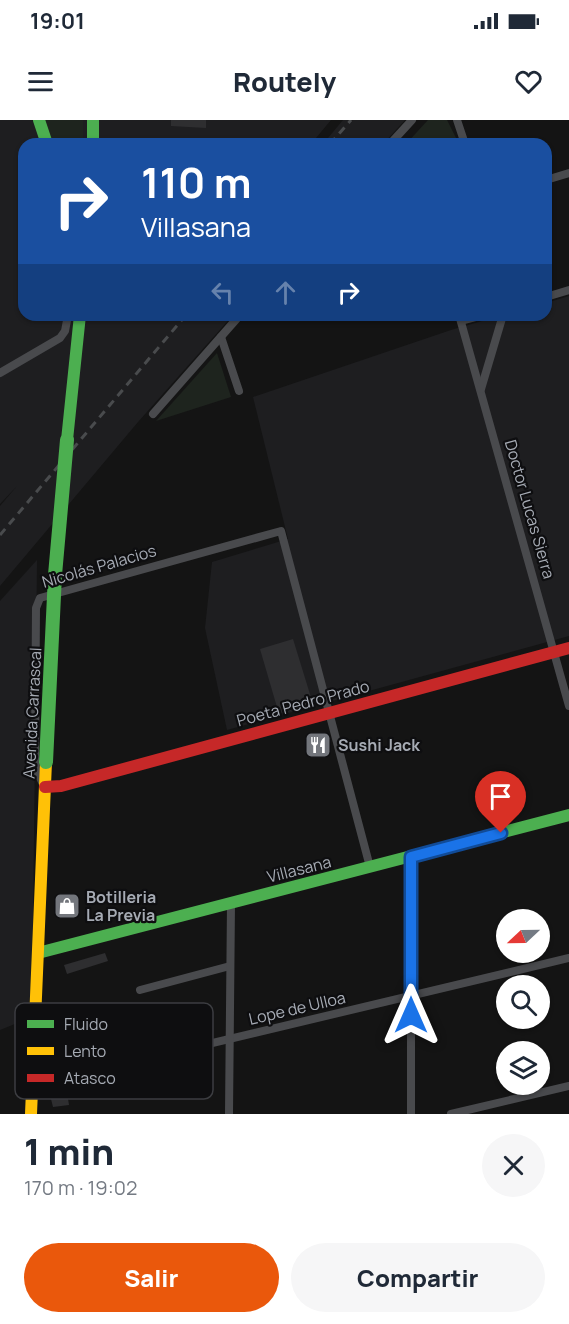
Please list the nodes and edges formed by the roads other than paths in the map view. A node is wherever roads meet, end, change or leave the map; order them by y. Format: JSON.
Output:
{"nodes":[{"id":1,"x":39,"y":120,"type":"edge"},
{"id":2,"x":93,"y":120,"type":"edge"},
{"id":3,"x":412,"y":120,"type":"edge"},
{"id":4,"x":457,"y":120,"type":"edge"},
{"id":5,"x":45,"y":138,"type":"edge"},
{"id":6,"x":93,"y":138,"type":"edge"},
{"id":7,"x":396,"y":138,"type":"edge"},
{"id":8,"x":463,"y":138,"type":"edge"},
{"id":9,"x":569,"y":173,"type":"edge"},
{"id":10,"x":552,"y":178,"type":"edge"},
{"id":11,"x":569,"y":290,"type":"edge"},
{"id":12,"x":552,"y":295,"type":"edge"},
{"id":13,"x":67,"y":321,"type":"edge"},
{"id":14,"x":79,"y":321,"type":"edge"},
{"id":15,"x":235,"y":321,"type":"edge"},
{"id":16,"x":461,"y":321,"type":"edge"},
{"id":17,"x":501,"y":321,"type":"edge"},
{"id":18,"x":221,"y":336,"type":"junction"},
{"id":19,"x":0,"y":373,"type":"edge"},
{"id":20,"x":481,"y":390,"type":"junction"},
{"id":21,"x":239,"y":391,"type":"dead end"},
{"id":22,"x":153,"y":414,"type":"dead end"},
{"id":23,"x":569,"y":648,"type":"edge"},
{"id":24,"x":554,"y":651,"type":"junction"},
{"id":25,"x":569,"y":706,"type":"edge"},
{"id":26,"x":328,"y":713,"type":"junction"},
{"id":27,"x":45,"y":787,"type":"junction"},
{"id":28,"x":569,"y":815,"type":"edge"},
{"id":29,"x":411,"y":857,"type":"junction"},
{"id":30,"x":370,"y":867,"type":"junction"},
{"id":31,"x":231,"y":903,"type":"junction"},
{"id":32,"x":38,"y":953,"type":"junction"},
{"id":33,"x":569,"y":958,"type":"edge"},
{"id":34,"x":230,"y":966,"type":"junction"},
{"id":35,"x":140,"y":990,"type":"dead end"},
{"id":36,"x":411,"y":997,"type":"junction"},
{"id":37,"x":36,"y":1003,"type":"edge"},
{"id":38,"x":230,"y":1040,"type":"junction"},
{"id":39,"x":213,"y":1044,"type":"edge"},
{"id":40,"x":569,"y":1086,"type":"edge"},
{"id":41,"x":32,"y":1099,"type":"edge"},
{"id":42,"x":31,"y":1114,"type":"edge"},
{"id":43,"x":229,"y":1114,"type":"edge"},
{"id":44,"x":411,"y":1114,"type":"edge"},
{"id":45,"x":451,"y":1114,"type":"edge"}],
"edges":[{"from":1,"to":5,"type":"street"},
{"from":2,"to":6,"type":"street"},
{"from":3,"to":7,"type":"street"},
{"from":4,"to":8,"type":"street"},
{"from":9,"to":10,"type":"street"},
{"from":11,"to":12,"type":"street"},
{"from":13,"to":19,"type":"street"},
{"from":14,"to":27,"type":"street","name":"Avenida Carrascal","bridge":true},
{"from":15,"to":18,"type":"street"},
{"from":16,"to":20,"type":"street","name":"Doctor Lucas Sierra"},
{"from":17,"to":20,"type":"street"},
{"from":18,"to":21,"type":"street"},
{"from":18,"to":22,"type":"street"},
{"from":20,"to":24,"type":"street","name":"Doctor Lucas Sierra"},
{"from":23,"to":24,"type":"street","name":"Poeta Pedro Prado"},
{"from":24,"to":25,"type":"street","name":"Doctor Lucas Sierra"},
{"from":24,"to":26,"type":"street","name":"Poeta Pedro Prado"},
{"from":26,"to":27,"type":"street","name":"Poeta Pedro Prado"},
{"from":26,"to":27,"type":"street","name":"Nicolás Palacios"},
{"from":26,"to":30,"type":"street"},
{"from":27,"to":32,"type":"street","name":"Avenida Carrascal"},
{"from":28,"to":29,"type":"street","name":"Villasana"},
{"from":29,"to":30,"type":"street","name":"Villasana"},
{"from":29,"to":36,"type":"street"},
{"from":30,"to":31,"type":"street","name":"Villasana"},
{"from":31,"to":32,"type":"street","name":"Villasana"},
{"from":31,"to":34,"type":"street"},
{"from":32,"to":37,"type":"street","name":"Avenida Carrascal"},
{"from":33,"to":36,"type":"street","name":"Lope de Ulloa"},
{"from":34,"to":35,"type":"street"},
{"from":34,"to":38,"type":"street"},
{"from":36,"to":38,"type":"street","name":"Lope de Ulloa"},
{"from":36,"to":44,"type":"street"},
{"from":38,"to":39,"type":"street","name":"Lope de Ulloa"},
{"from":38,"to":43,"type":"street"},
{"from":40,"to":45,"type":"street"},
{"from":41,"to":42,"type":"street","name":"Avenida Carrascal"}]}
